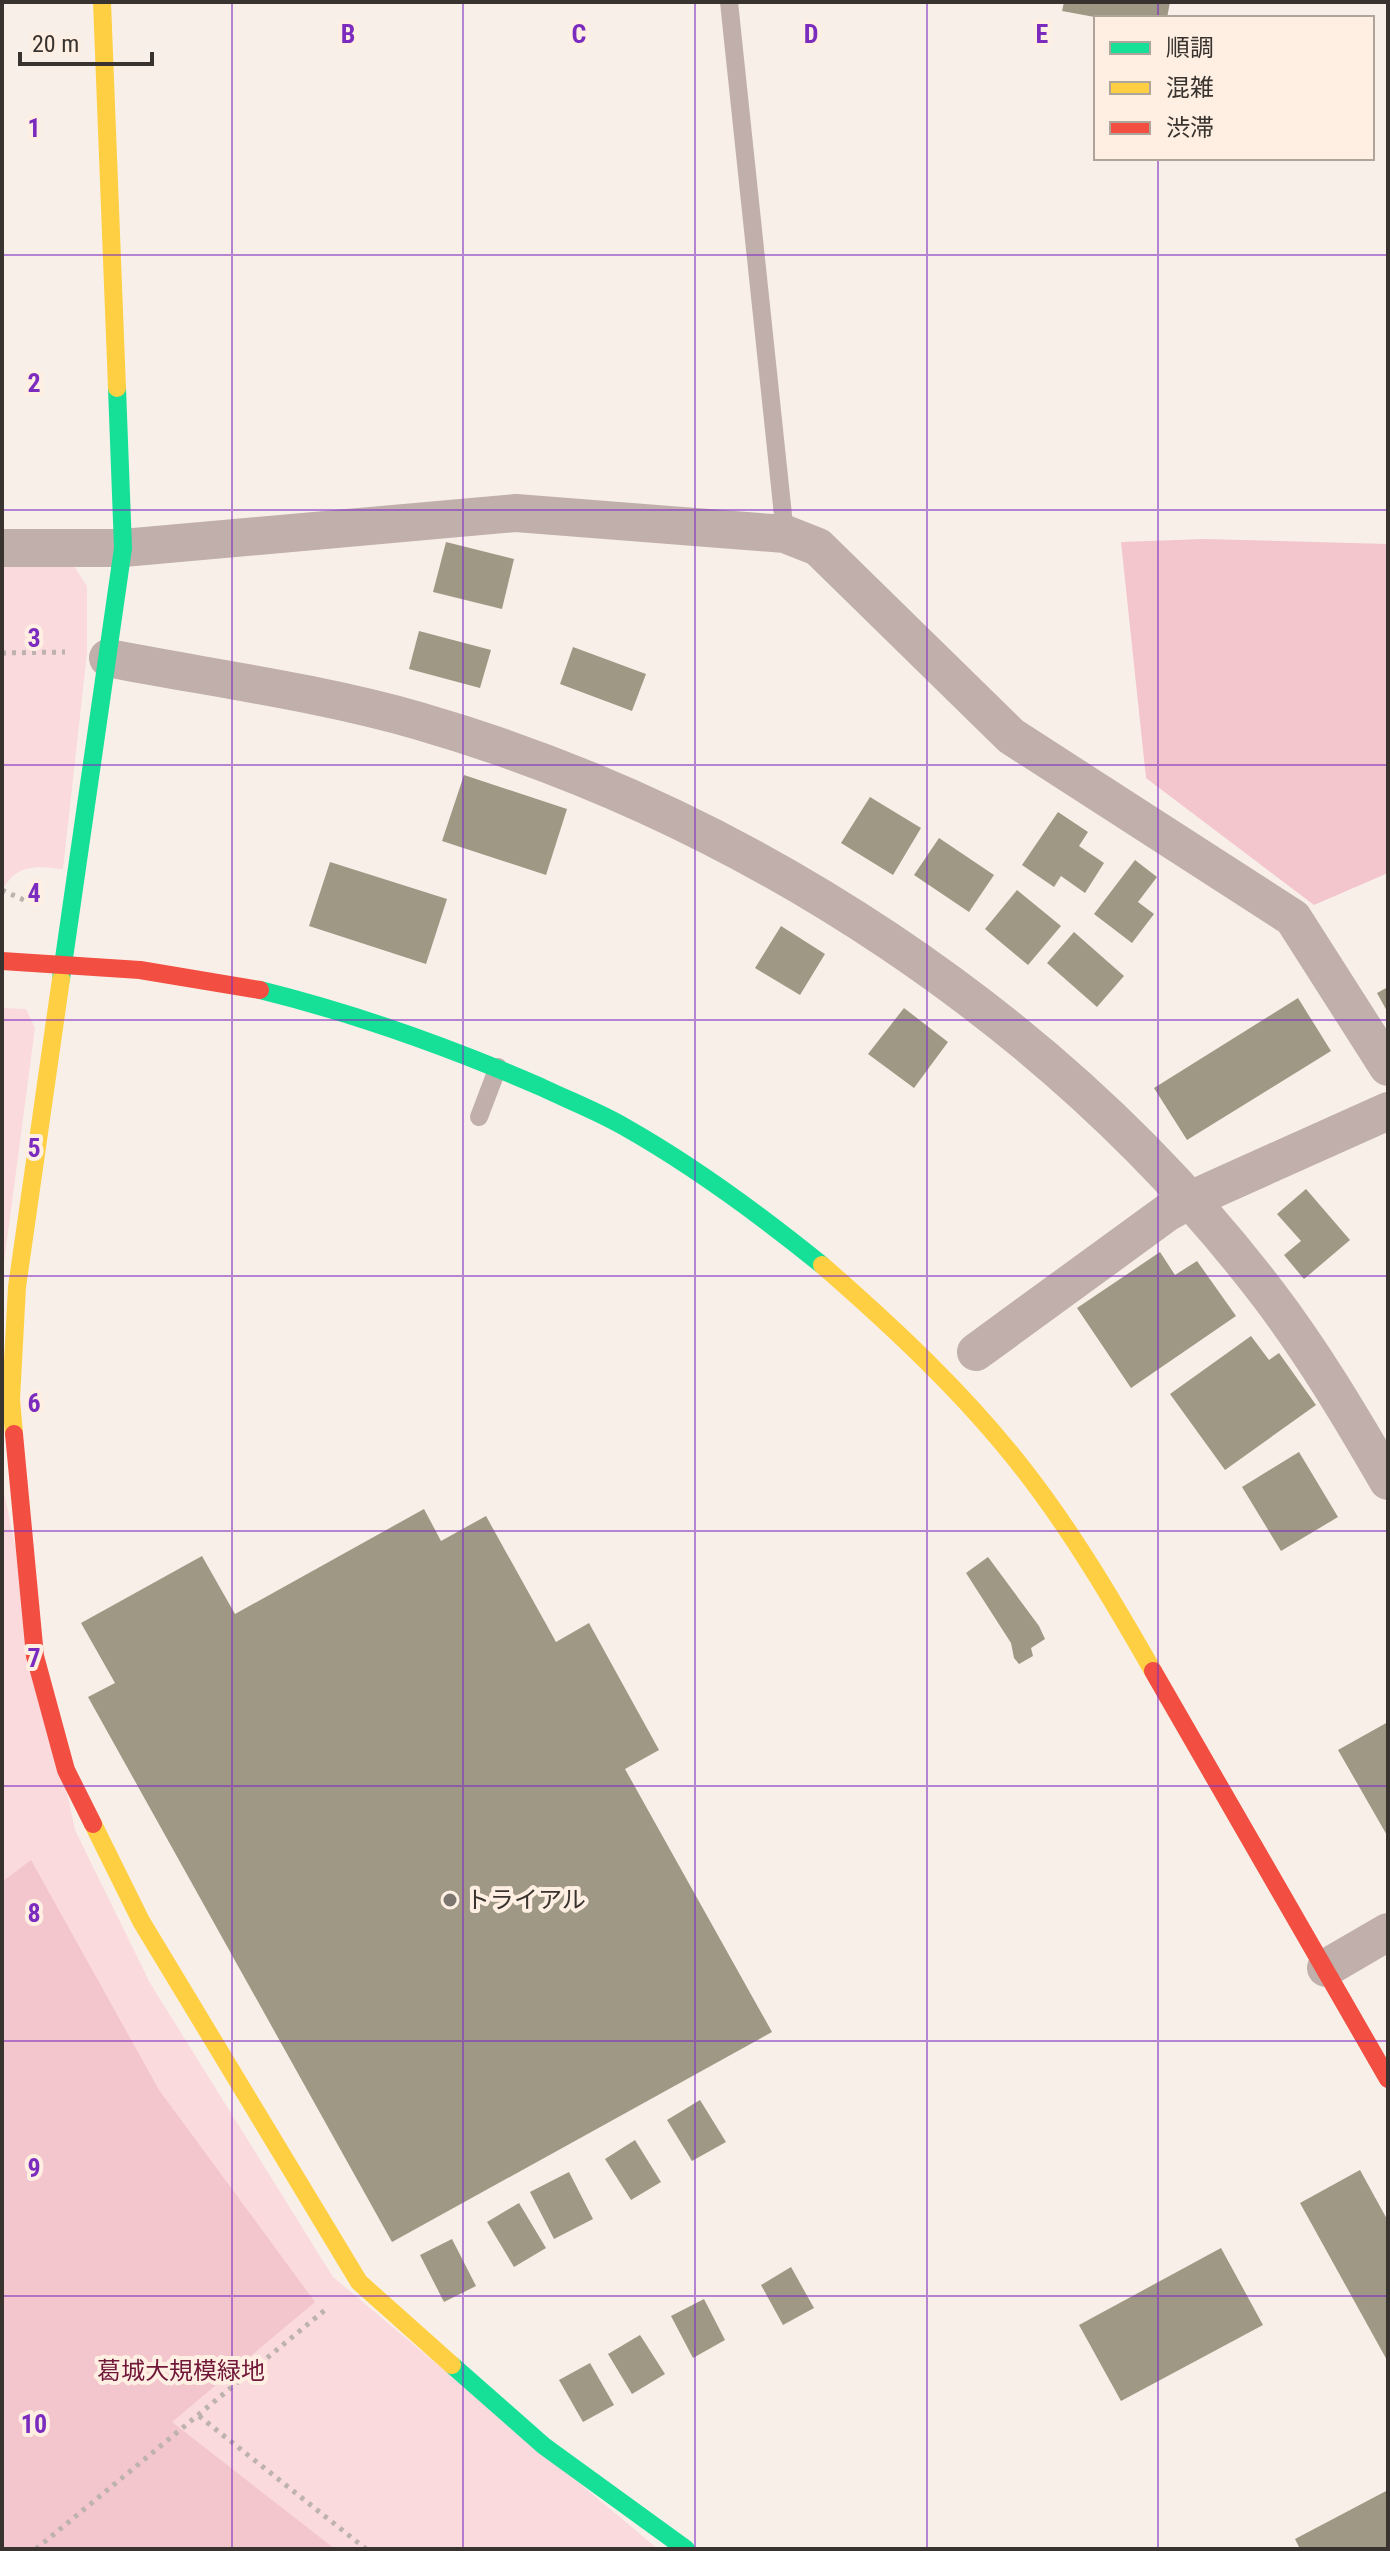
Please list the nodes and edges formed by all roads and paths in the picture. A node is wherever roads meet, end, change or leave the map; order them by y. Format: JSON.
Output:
{"nodes":[{"id":1,"x":102,"y":2,"type":"edge"},
{"id":2,"x":729,"y":2,"type":"edge"},
{"id":3,"x":785,"y":534,"type":"junction"},
{"id":4,"x":2,"y":548,"type":"edge"},
{"id":5,"x":123,"y":548,"type":"junction"},
{"id":6,"x":2,"y":653,"type":"edge"},
{"id":7,"x":108,"y":658,"type":"junction"},
{"id":8,"x":2,"y":961,"type":"edge"},
{"id":9,"x":65,"y":965,"type":"junction"},
{"id":10,"x":498,"y":1067,"type":"junction"},
{"id":11,"x":1388,"y":1067,"type":"edge"},
{"id":12,"x":1388,"y":1111,"type":"edge"},
{"id":13,"x":479,"y":1117,"type":"dead end"},
{"id":14,"x":1190,"y":1200,"type":"junction"},
{"id":15,"x":976,"y":1352,"type":"dead end"},
{"id":16,"x":1388,"y":1481,"type":"edge"},
{"id":17,"x":1388,"y":1932,"type":"edge"},
{"id":18,"x":1326,"y":1968,"type":"junction"},
{"id":19,"x":1388,"y":2079,"type":"edge"},
{"id":20,"x":359,"y":2282,"type":"junction"},
{"id":21,"x":199,"y":2416,"type":"junction"},
{"id":22,"x":36,"y":2549,"type":"edge"},
{"id":23,"x":366,"y":2549,"type":"edge"},
{"id":24,"x":686,"y":2549,"type":"edge"}],
"edges":[{"from":1,"to":5,"type":"street"},
{"from":2,"to":3,"type":"lane"},
{"from":3,"to":5,"type":"street"},
{"from":3,"to":11,"type":"street"},
{"from":4,"to":5,"type":"street"},
{"from":5,"to":7,"type":"street"},
{"from":6,"to":7,"type":"path"},
{"from":7,"to":9,"type":"street"},
{"from":7,"to":14,"type":"street"},
{"from":8,"to":9,"type":"street"},
{"from":9,"to":10,"type":"street"},
{"from":9,"to":20,"type":"street"},
{"from":10,"to":13,"type":"lane"},
{"from":10,"to":18,"type":"street"},
{"from":12,"to":14,"type":"street"},
{"from":14,"to":15,"type":"street"},
{"from":14,"to":16,"type":"street"},
{"from":17,"to":18,"type":"street"},
{"from":18,"to":19,"type":"street"},
{"from":20,"to":21,"type":"path"},
{"from":20,"to":24,"type":"street"},
{"from":21,"to":22,"type":"path"},
{"from":21,"to":23,"type":"path"}]}
